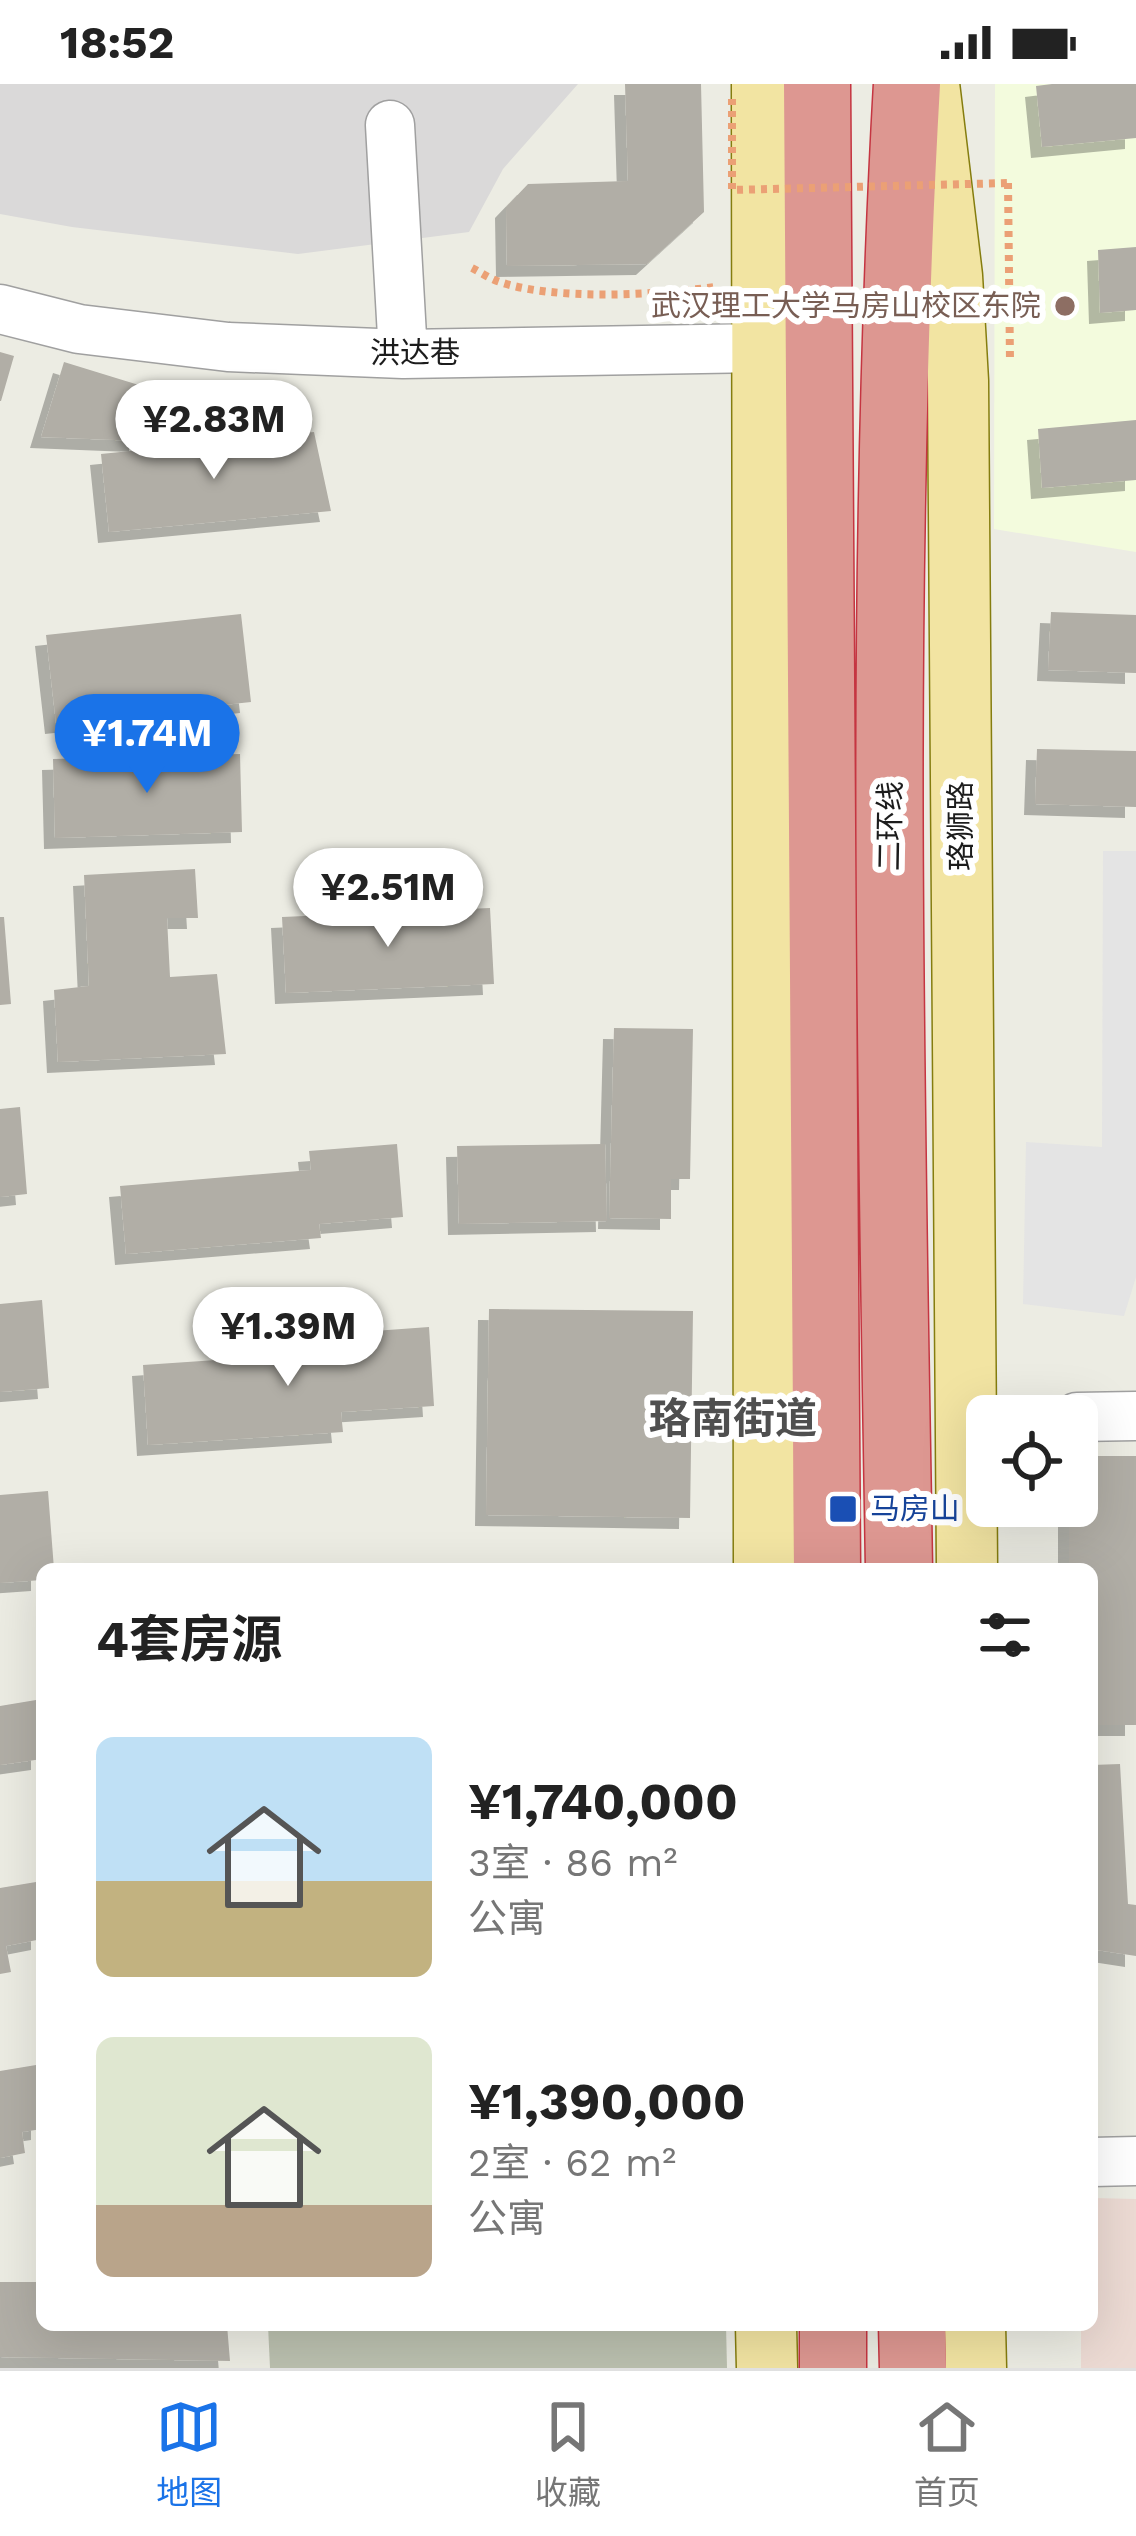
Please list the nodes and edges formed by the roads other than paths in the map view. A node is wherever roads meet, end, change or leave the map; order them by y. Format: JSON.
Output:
{"nodes":[{"id":1,"x":817,"y":84,"type":"edge"},
{"id":2,"x":907,"y":84,"type":"edge"},
{"id":3,"x":929,"y":84,"type":"edge"},
{"id":4,"x":747,"y":92,"type":"edge"},
{"id":5,"x":390,"y":124,"type":"dead end"},
{"id":6,"x":0,"y":309,"type":"edge"},
{"id":7,"x":761,"y":348,"type":"junction"},
{"id":8,"x":403,"y":354,"type":"junction"},
{"id":9,"x":976,"y":1395,"type":"edge"},
{"id":10,"x":1136,"y":1416,"type":"edge"},
{"id":11,"x":1098,"y":1417,"type":"edge"},
{"id":12,"x":970,"y":1527,"type":"edge"},
{"id":13,"x":764,"y":1563,"type":"edge"},
{"id":14,"x":827,"y":1563,"type":"edge"},
{"id":15,"x":899,"y":1563,"type":"edge"},
{"id":16,"x":968,"y":1563,"type":"edge"},
{"id":17,"x":1098,"y":2162,"type":"edge"},
{"id":18,"x":1136,"y":2162,"type":"edge"},
{"id":19,"x":766,"y":2331,"type":"edge"},
{"id":20,"x":833,"y":2331,"type":"edge"},
{"id":21,"x":912,"y":2331,"type":"edge"},
{"id":22,"x":975,"y":2331,"type":"edge"},
{"id":23,"x":766,"y":2368,"type":"edge"},
{"id":24,"x":833,"y":2368,"type":"edge"},
{"id":25,"x":913,"y":2368,"type":"edge"},
{"id":26,"x":976,"y":2368,"type":"edge"}],
"edges":[{"from":1,"to":14,"type":"highway"},
{"from":2,"to":15,"type":"highway","name":"二环线"},
{"from":3,"to":9,"type":"main road","name":"珞狮路"},
{"from":4,"to":7,"type":"main road"},
{"from":5,"to":8,"type":"street"},
{"from":6,"to":8,"type":"street","name":"洪达巷"},
{"from":7,"to":8,"type":"street","name":"洪达巷"},
{"from":7,"to":13,"type":"main road"},
{"from":10,"to":11,"type":"street"},
{"from":12,"to":16,"type":"main road","name":"珞狮路"},
{"from":17,"to":18,"type":"street"},
{"from":19,"to":23,"type":"main road"},
{"from":20,"to":24,"type":"highway"},
{"from":21,"to":25,"type":"highway"},
{"from":22,"to":26,"type":"main road"}]}
